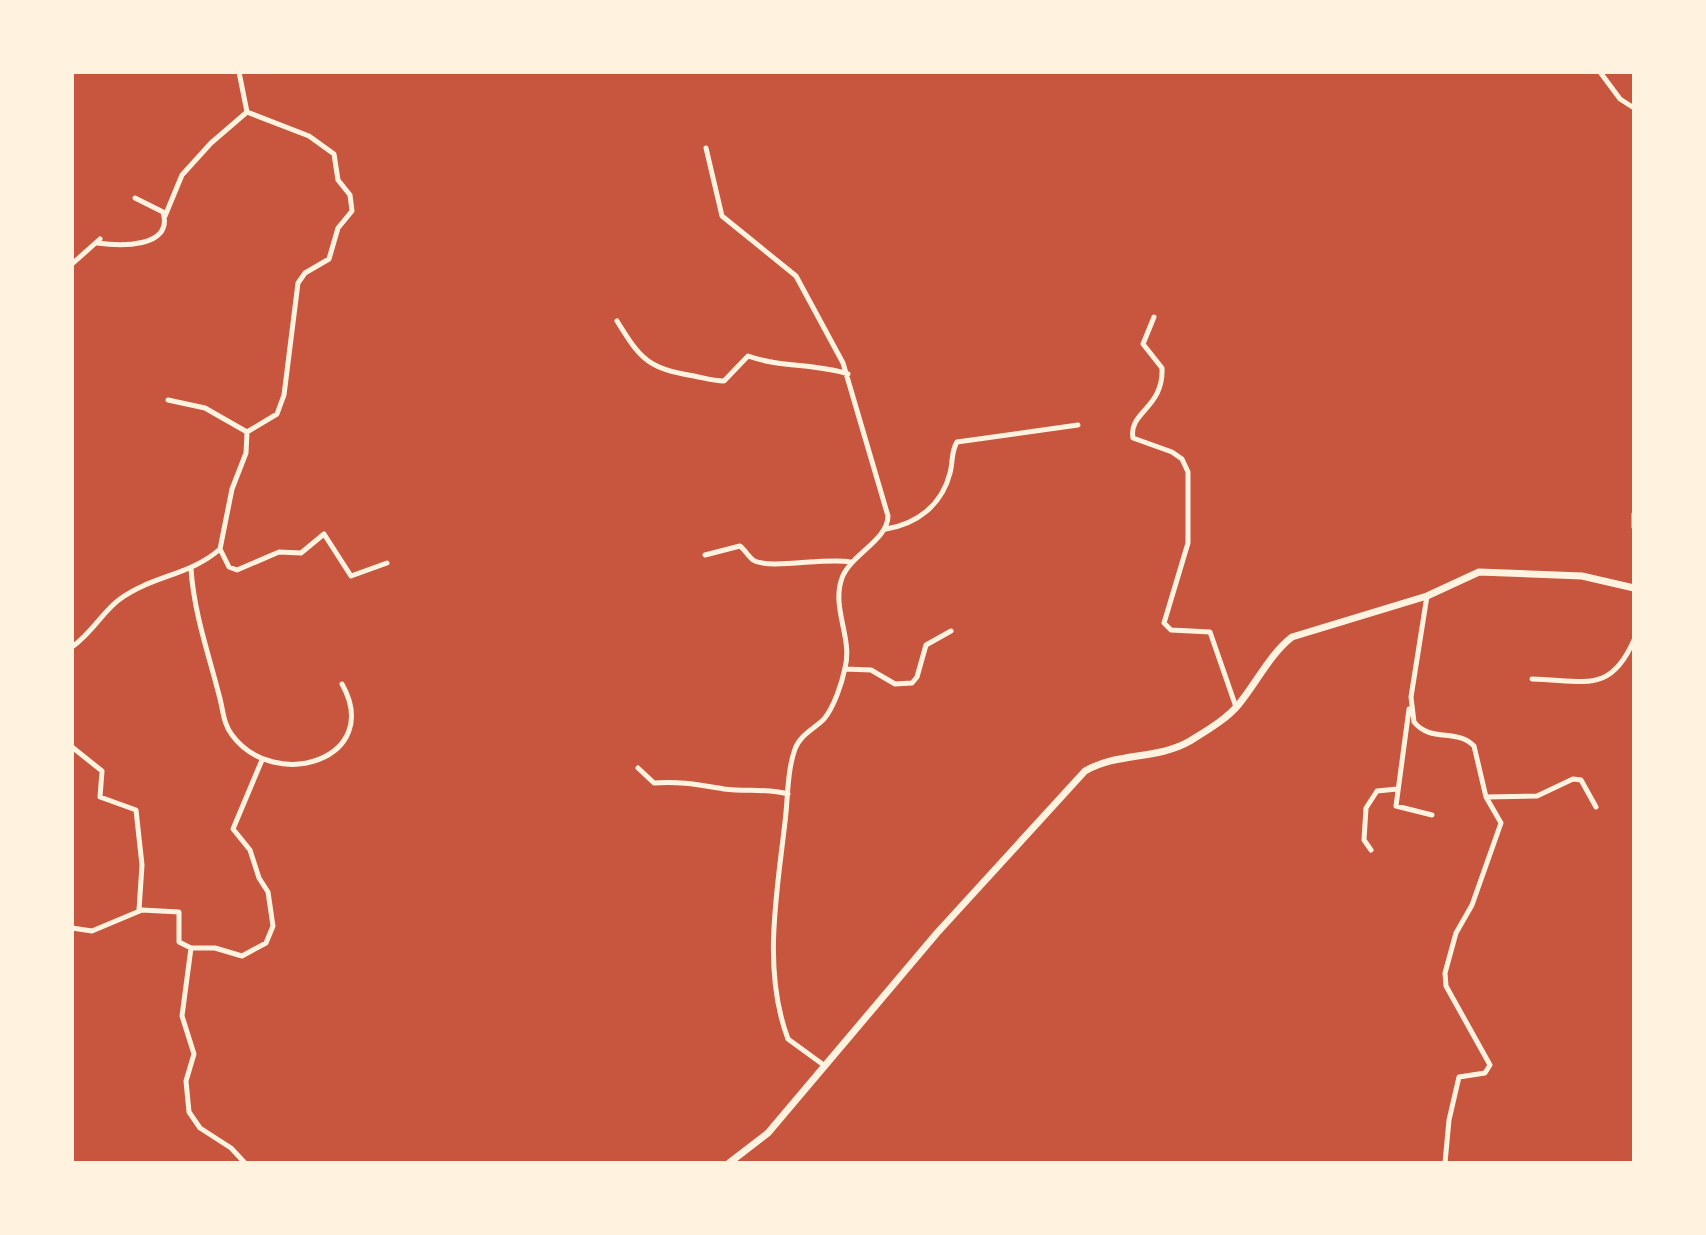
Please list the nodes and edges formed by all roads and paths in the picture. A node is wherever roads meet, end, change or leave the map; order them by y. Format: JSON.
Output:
{"nodes":[{"id":1,"x":239,"y":72,"type":"edge"},
{"id":2,"x":1600,"y":72,"type":"edge"},
{"id":3,"x":1634,"y":108,"type":"edge"},
{"id":4,"x":247,"y":112,"type":"junction"},
{"id":5,"x":706,"y":148,"type":"dead end"},
{"id":6,"x":135,"y":198,"type":"dead end"},
{"id":7,"x":165,"y":216,"type":"junction"},
{"id":8,"x":72,"y":264,"type":"edge"},
{"id":9,"x":1154,"y":317,"type":"dead end"},
{"id":10,"x":617,"y":321,"type":"dead end"},
{"id":11,"x":849,"y":374,"type":"junction"},
{"id":12,"x":168,"y":400,"type":"dead end"},
{"id":13,"x":1078,"y":425,"type":"dead end"},
{"id":14,"x":247,"y":432,"type":"junction"},
{"id":15,"x":1634,"y":514,"type":"edge"},
{"id":16,"x":1634,"y":527,"type":"edge"},
{"id":17,"x":885,"y":529,"type":"junction"},
{"id":18,"x":220,"y":549,"type":"junction"},
{"id":19,"x":705,"y":555,"type":"dead end"},
{"id":20,"x":850,"y":562,"type":"junction"},
{"id":21,"x":387,"y":563,"type":"dead end"},
{"id":22,"x":191,"y":569,"type":"junction"},
{"id":23,"x":1634,"y":588,"type":"edge"},
{"id":24,"x":1427,"y":596,"type":"junction"},
{"id":25,"x":951,"y":631,"type":"dead end"},
{"id":26,"x":1634,"y":640,"type":"edge"},
{"id":27,"x":72,"y":647,"type":"edge"},
{"id":28,"x":845,"y":669,"type":"junction"},
{"id":29,"x":1532,"y":679,"type":"dead end"},
{"id":30,"x":342,"y":684,"type":"dead end"},
{"id":31,"x":1411,"y":697,"type":"junction"},
{"id":32,"x":1236,"y":708,"type":"junction"},
{"id":33,"x":72,"y":747,"type":"edge"},
{"id":34,"x":262,"y":760,"type":"junction"},
{"id":35,"x":638,"y":768,"type":"dead end"},
{"id":36,"x":1397,"y":789,"type":"junction"},
{"id":37,"x":788,"y":794,"type":"junction"},
{"id":38,"x":1486,"y":797,"type":"junction"},
{"id":39,"x":1596,"y":807,"type":"dead end"},
{"id":40,"x":1432,"y":815,"type":"dead end"},
{"id":41,"x":1371,"y":850,"type":"dead end"},
{"id":42,"x":139,"y":911,"type":"junction"},
{"id":43,"x":72,"y":928,"type":"edge"},
{"id":44,"x":191,"y":948,"type":"junction"},
{"id":45,"x":825,"y":1066,"type":"junction"},
{"id":46,"x":245,"y":1163,"type":"edge"},
{"id":47,"x":729,"y":1163,"type":"edge"},
{"id":48,"x":1445,"y":1163,"type":"edge"}],
"edges":[{"from":1,"to":4,"type":"street"},
{"from":2,"to":3,"type":"street"},
{"from":4,"to":7,"type":"street"},
{"from":4,"to":14,"type":"street"},
{"from":5,"to":11,"type":"street"},
{"from":6,"to":7,"type":"street"},
{"from":7,"to":8,"type":"street"},
{"from":9,"to":32,"type":"street"},
{"from":10,"to":11,"type":"street"},
{"from":11,"to":17,"type":"street"},
{"from":12,"to":14,"type":"street"},
{"from":13,"to":17,"type":"street"},
{"from":14,"to":18,"type":"street"},
{"from":15,"to":16,"type":"street"},
{"from":17,"to":20,"type":"street"},
{"from":18,"to":21,"type":"street"},
{"from":18,"to":22,"type":"street"},
{"from":19,"to":20,"type":"street"},
{"from":20,"to":28,"type":"street"},
{"from":22,"to":27,"type":"street"},
{"from":22,"to":34,"type":"street"},
{"from":23,"to":24,"type":"main road"},
{"from":24,"to":31,"type":"street"},
{"from":24,"to":32,"type":"main road"},
{"from":25,"to":28,"type":"street"},
{"from":26,"to":29,"type":"street"},
{"from":28,"to":37,"type":"street"},
{"from":30,"to":34,"type":"street"},
{"from":31,"to":36,"type":"street"},
{"from":31,"to":38,"type":"street"},
{"from":32,"to":45,"type":"main road"},
{"from":33,"to":42,"type":"street"},
{"from":34,"to":44,"type":"street"},
{"from":35,"to":37,"type":"street"},
{"from":36,"to":40,"type":"street"},
{"from":36,"to":41,"type":"street"},
{"from":37,"to":45,"type":"street"},
{"from":38,"to":39,"type":"street"},
{"from":38,"to":48,"type":"street"},
{"from":42,"to":43,"type":"street"},
{"from":42,"to":44,"type":"street"},
{"from":44,"to":46,"type":"street"},
{"from":45,"to":47,"type":"main road"}]}
